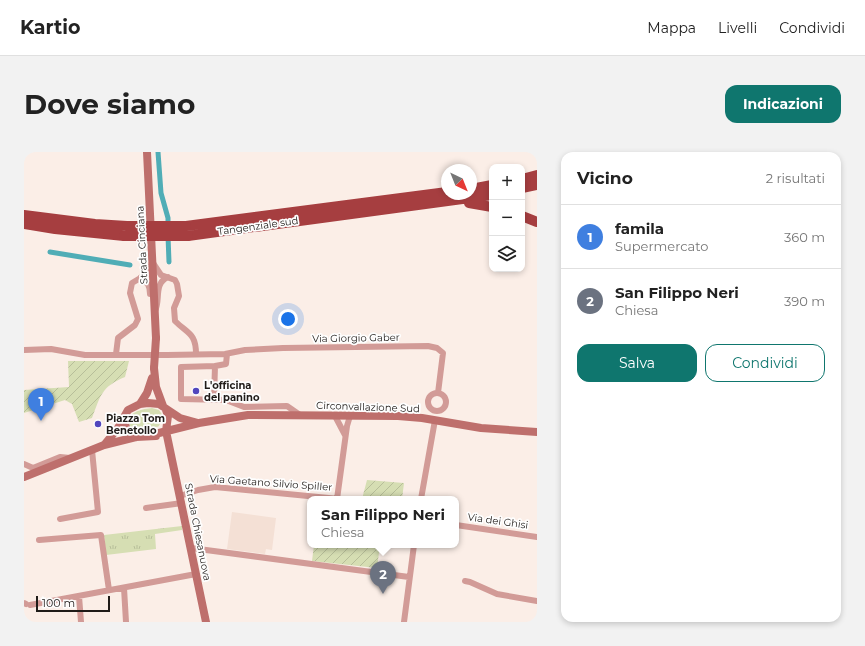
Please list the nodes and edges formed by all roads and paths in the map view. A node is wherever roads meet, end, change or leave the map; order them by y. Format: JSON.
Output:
{"nodes":[{"id":1,"x":147,"y":152,"type":"edge"},
{"id":2,"x":537,"y":175,"type":"edge"},
{"id":3,"x":525,"y":178,"type":"edge"},
{"id":4,"x":537,"y":185,"type":"edge"},
{"id":5,"x":489,"y":186,"type":"edge"},
{"id":6,"x":525,"y":187,"type":"edge"},
{"id":7,"x":477,"y":188,"type":"edge"},
{"id":8,"x":441,"y":193,"type":"edge"},
{"id":9,"x":489,"y":195,"type":"edge"},
{"id":10,"x":489,"y":206,"type":"edge"},
{"id":11,"x":405,"y":207,"type":"junction"},
{"id":12,"x":24,"y":214,"type":"edge"},
{"id":13,"x":525,"y":217,"type":"edge"},
{"id":14,"x":537,"y":222,"type":"edge"},
{"id":15,"x":24,"y":224,"type":"edge"},
{"id":16,"x":126,"y":231,"type":"junction"},
{"id":17,"x":187,"y":231,"type":"junction"},
{"id":18,"x":153,"y":263,"type":"junction"},
{"id":19,"x":140,"y":278,"type":"junction"},
{"id":20,"x":168,"y":278,"type":"junction"},
{"id":21,"x":155,"y":311,"type":"junction"},
{"id":22,"x":24,"y":350,"type":"edge"},
{"id":23,"x":116,"y":354,"type":"junction"},
{"id":24,"x":196,"y":354,"type":"junction"},
{"id":25,"x":227,"y":354,"type":"junction"},
{"id":26,"x":215,"y":366,"type":"junction"},
{"id":27,"x":154,"y":368,"type":"junction"},
{"id":28,"x":438,"y":393,"type":"dead end"},
{"id":29,"x":217,"y":399,"type":"junction"},
{"id":30,"x":140,"y":404,"type":"junction"},
{"id":31,"x":164,"y":408,"type":"junction"},
{"id":32,"x":300,"y":415,"type":"junction"},
{"id":33,"x":335,"y":416,"type":"junction"},
{"id":34,"x":350,"y":416,"type":"junction"},
{"id":35,"x":125,"y":417,"type":"junction"},
{"id":36,"x":435,"y":420,"type":"junction"},
{"id":37,"x":199,"y":423,"type":"junction"},
{"id":38,"x":166,"y":431,"type":"junction"},
{"id":39,"x":537,"y":432,"type":"edge"},
{"id":40,"x":151,"y":435,"type":"junction"},
{"id":41,"x":345,"y":435,"type":"junction"},
{"id":42,"x":136,"y":436,"type":"junction"},
{"id":43,"x":104,"y":445,"type":"junction"},
{"id":44,"x":169,"y":446,"type":"junction"},
{"id":45,"x":92,"y":450,"type":"junction"},
{"id":46,"x":70,"y":458,"type":"junction"},
{"id":47,"x":24,"y":464,"type":"edge"},
{"id":48,"x":25,"y":475,"type":"edge"},
{"id":49,"x":307,"y":496,"type":"edge"},
{"id":50,"x":338,"y":496,"type":"edge"},
{"id":51,"x":422,"y":496,"type":"edge"},
{"id":52,"x":181,"y":500,"type":"junction"},
{"id":53,"x":146,"y":508,"type":"dead end"},
{"id":54,"x":60,"y":519,"type":"dead end"},
{"id":55,"x":459,"y":525,"type":"edge"},
{"id":56,"x":537,"y":536,"type":"edge"},
{"id":57,"x":39,"y":540,"type":"dead end"},
{"id":58,"x":191,"y":548,"type":"junction"},
{"id":59,"x":414,"y":548,"type":"edge"},
{"id":60,"x":196,"y":574,"type":"junction"},
{"id":61,"x":409,"y":576,"type":"junction"},
{"id":62,"x":465,"y":582,"type":"dead end"},
{"id":63,"x":124,"y":588,"type":"junction"},
{"id":64,"x":109,"y":590,"type":"junction"},
{"id":65,"x":79,"y":596,"type":"junction"},
{"id":66,"x":537,"y":601,"type":"edge"},
{"id":67,"x":27,"y":604,"type":"edge"},
{"id":68,"x":81,"y":622,"type":"edge"},
{"id":69,"x":126,"y":622,"type":"edge"},
{"id":70,"x":206,"y":622,"type":"edge"},
{"id":71,"x":404,"y":622,"type":"edge"}],
"edges":[{"from":1,"to":18,"type":"main road","name":"Strada Cinciana"},
{"from":2,"to":3,"type":"highway"},
{"from":4,"to":6,"type":"highway"},
{"from":5,"to":7,"type":"highway"},
{"from":8,"to":17,"type":"highway","name":"Tangenziale sud"},
{"from":9,"to":11,"type":"highway","name":"Tangenziale sud"},
{"from":10,"to":11,"type":"highway"},
{"from":11,"to":17,"type":"highway","name":"Tangenziale sud"},
{"from":12,"to":16,"type":"highway","name":"Tangenziale sud"},
{"from":13,"to":14,"type":"highway"},
{"from":15,"to":16,"type":"highway","name":"Tangenziale sud"},
{"from":16,"to":17,"type":"highway","name":"Tangenziale sud","bridge":true},
{"from":18,"to":19,"type":"street"},
{"from":18,"to":20,"type":"street"},
{"from":18,"to":21,"type":"main road","name":"Strada Cinciana"},
{"from":19,"to":21,"type":"street"},
{"from":19,"to":23,"type":"street"},
{"from":20,"to":21,"type":"street"},
{"from":20,"to":24,"type":"street"},
{"from":21,"to":27,"type":"main road","name":"Strada Cinciana","bridge":true},
{"from":22,"to":23,"type":"street","name":"Via Giorgio Gaber"},
{"from":23,"to":24,"type":"street","name":"Via Giorgio Gaber"},
{"from":24,"to":25,"type":"street","name":"Via Giorgio Gaber"},
{"from":25,"to":26,"type":"street"},
{"from":25,"to":28,"type":"street","name":"Via Giorgio Gaber"},
{"from":26,"to":29,"type":"street"},
{"from":26,"to":29,"type":"street"},
{"from":27,"to":30,"type":"main road"},
{"from":27,"to":31,"type":"main road"},
{"from":29,"to":32,"type":"street"},
{"from":30,"to":31,"type":"main road","name":"Circonvallazione Sud"},
{"from":30,"to":35,"type":"main road"},
{"from":31,"to":37,"type":"main road","name":"Circonvallazione Sud"},
{"from":31,"to":38,"type":"main road"},
{"from":32,"to":33,"type":"main road","name":"Circonvallazione Sud"},
{"from":32,"to":37,"type":"main road","name":"Circonvallazione Sud"},
{"from":33,"to":34,"type":"main road","name":"Circonvallazione Sud"},
{"from":33,"to":41,"type":"street"},
{"from":34,"to":36,"type":"main road","name":"Circonvallazione Sud"},
{"from":34,"to":41,"type":"street","name":"Via Gaetano Silvio Spiller"},
{"from":35,"to":42,"type":"main road"},
{"from":35,"to":43,"type":"main road"},
{"from":36,"to":39,"type":"main road","name":"Circonvallazione Sud"},
{"from":36,"to":51,"type":"street"},
{"from":37,"to":38,"type":"main road","name":"Circonvallazione Sud"},
{"from":38,"to":40,"type":"main road"},
{"from":38,"to":44,"type":"main road"},
{"from":40,"to":42,"type":"main road"},
{"from":40,"to":44,"type":"main road"},
{"from":41,"to":50,"type":"street","name":"Via Gaetano Silvio Spiller"},
{"from":42,"to":43,"type":"main road"},
{"from":43,"to":45,"type":"main road"},
{"from":44,"to":52,"type":"main road","name":"Strada Chiesanuova"},
{"from":45,"to":46,"type":"main road"},
{"from":45,"to":54,"type":"street"},
{"from":46,"to":47,"type":"street"},
{"from":46,"to":48,"type":"main road"},
{"from":49,"to":52,"type":"street","name":"Via Gaetano Silvio Spiller"},
{"from":52,"to":53,"type":"street","name":"Via Gaetano Silvio Spiller"},
{"from":52,"to":58,"type":"main road","name":"Strada Chiesanuova"},
{"from":55,"to":56,"type":"street","name":"Via dei Ghisi"},
{"from":57,"to":64,"type":"street"},
{"from":58,"to":60,"type":"main road","name":"Strada Chiesanuova"},
{"from":58,"to":61,"type":"street"},
{"from":59,"to":61,"type":"street"},
{"from":60,"to":63,"type":"street"},
{"from":60,"to":70,"type":"main road","name":"Strada Chiesanuova"},
{"from":61,"to":71,"type":"street"},
{"from":62,"to":66,"type":"street"},
{"from":63,"to":64,"type":"street"},
{"from":63,"to":69,"type":"street"},
{"from":64,"to":65,"type":"street"},
{"from":65,"to":67,"type":"street"},
{"from":65,"to":68,"type":"street"}]}
